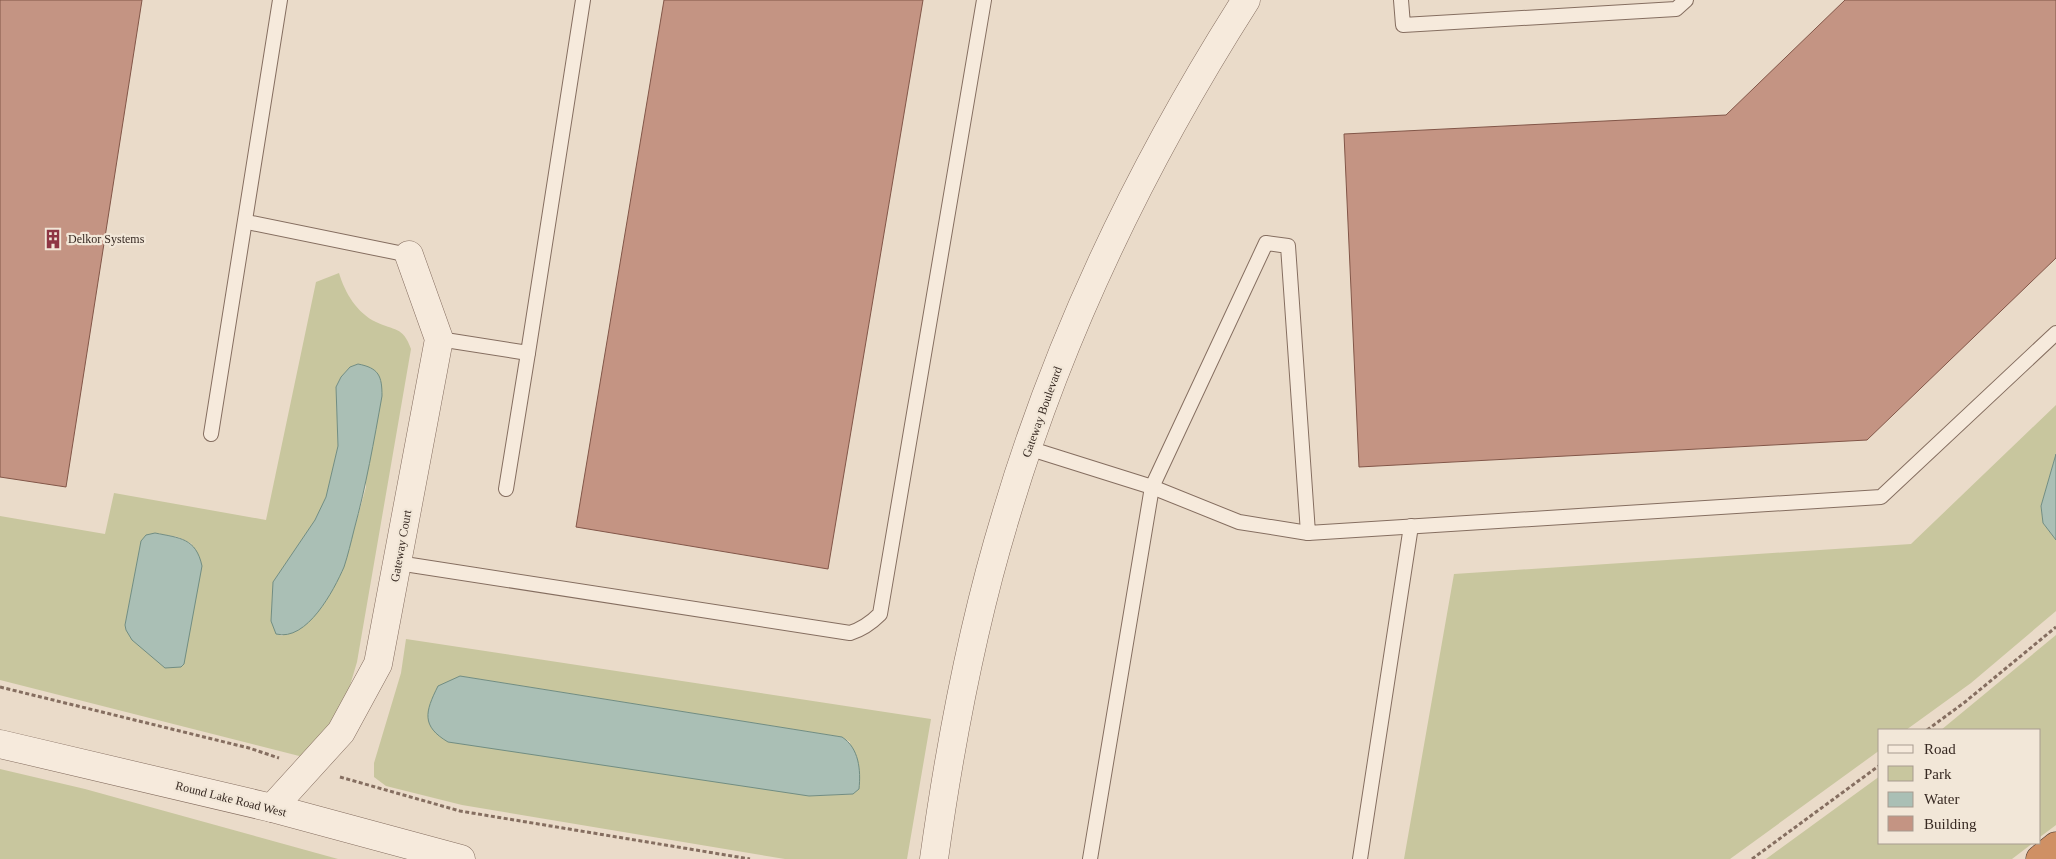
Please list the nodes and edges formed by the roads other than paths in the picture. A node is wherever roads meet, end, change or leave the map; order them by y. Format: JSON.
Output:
{"nodes":[{"id":1,"x":280,"y":0,"type":"edge"},
{"id":2,"x":583,"y":0,"type":"edge"},
{"id":3,"x":984,"y":0,"type":"edge"},
{"id":4,"x":1401,"y":0,"type":"edge"},
{"id":5,"x":1686,"y":0,"type":"edge"},
{"id":6,"x":1240,"y":2,"type":"edge"},
{"id":7,"x":246,"y":222,"type":"junction"},
{"id":8,"x":408,"y":255,"type":"joint"},
{"id":9,"x":2056,"y":333,"type":"edge"},
{"id":10,"x":439,"y":339,"type":"junction"},
{"id":11,"x":528,"y":353,"type":"junction"},
{"id":12,"x":211,"y":434,"type":"dead end"},
{"id":13,"x":1028,"y":448,"type":"junction"},
{"id":14,"x":1152,"y":486,"type":"junction"},
{"id":15,"x":506,"y":489,"type":"dead end"},
{"id":16,"x":1411,"y":526,"type":"junction"},
{"id":17,"x":1308,"y":533,"type":"junction"},
{"id":18,"x":398,"y":563,"type":"junction"},
{"id":19,"x":0,"y":744,"type":"edge"},
{"id":20,"x":272,"y":808,"type":"junction"},
{"id":21,"x":2056,"y":846,"type":"edge"},
{"id":22,"x":462,"y":859,"type":"edge"},
{"id":23,"x":934,"y":859,"type":"edge"},
{"id":24,"x":1090,"y":859,"type":"edge"},
{"id":25,"x":1360,"y":859,"type":"edge"},
{"id":26,"x":2040,"y":859,"type":"edge"}],
"edges":[{"from":1,"to":7,"type":"lane"},
{"from":2,"to":11,"type":"lane"},
{"from":3,"to":18,"type":"lane"},
{"from":4,"to":5,"type":"lane"},
{"from":6,"to":13,"type":"street","name":"Gateway Boulevard"},
{"from":7,"to":8,"type":"lane"},
{"from":7,"to":12,"type":"lane"},
{"from":8,"to":10,"type":"street"},
{"from":9,"to":16,"type":"lane"},
{"from":10,"to":11,"type":"lane"},
{"from":10,"to":18,"type":"street","name":"Gateway Court"},
{"from":11,"to":15,"type":"lane"},
{"from":13,"to":14,"type":"lane"},
{"from":13,"to":23,"type":"street","name":"Gateway Boulevard"},
{"from":14,"to":17,"type":"lane"},
{"from":14,"to":17,"type":"lane"},
{"from":14,"to":24,"type":"lane"},
{"from":16,"to":17,"type":"lane"},
{"from":16,"to":25,"type":"lane"},
{"from":18,"to":20,"type":"street","name":"Gateway Court"},
{"from":19,"to":20,"type":"street","name":"Round Lake Road West"},
{"from":20,"to":22,"type":"street","name":"Round Lake Road West"},
{"from":21,"to":26,"type":"highway"}]}
